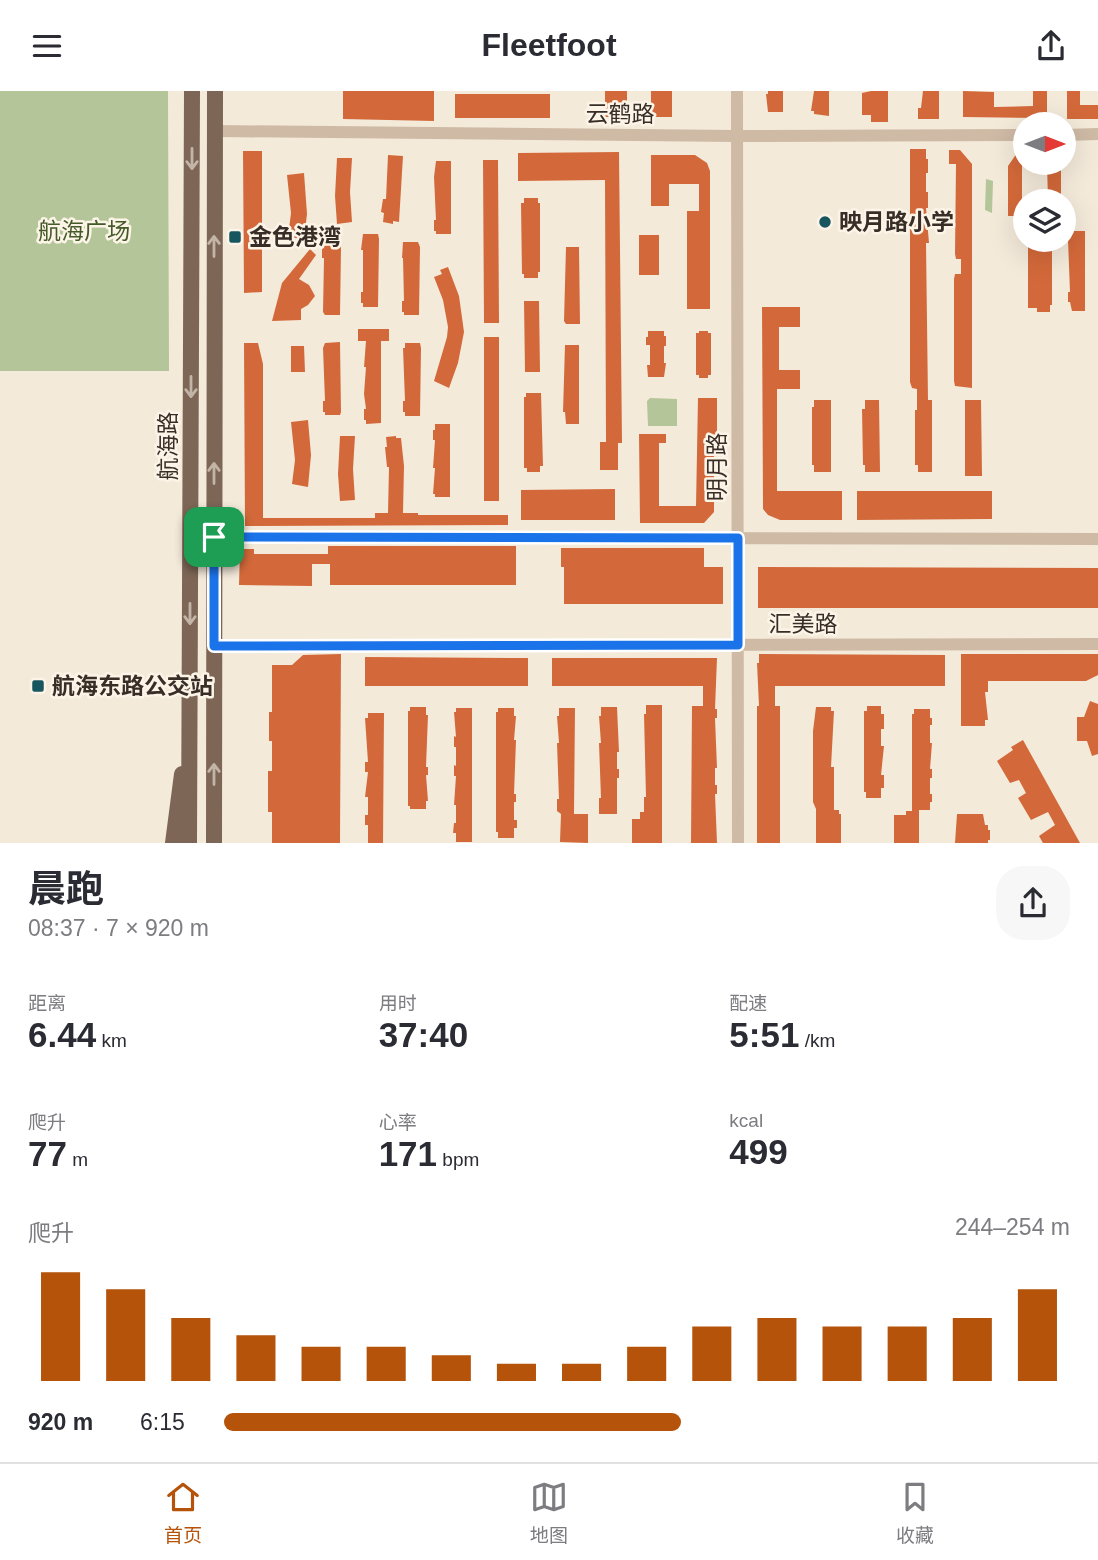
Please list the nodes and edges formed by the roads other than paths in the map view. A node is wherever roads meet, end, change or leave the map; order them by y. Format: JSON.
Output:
{"nodes":[{"id":1,"x":192,"y":91,"type":"edge"},
{"id":2,"x":215,"y":91,"type":"edge"},
{"id":3,"x":737,"y":91,"type":"edge"},
{"id":4,"x":215,"y":131,"type":"junction"},
{"id":5,"x":1098,"y":134,"type":"edge"},
{"id":6,"x":1013,"y":135,"type":"edge"},
{"id":7,"x":1076,"y":135,"type":"edge"},
{"id":8,"x":737,"y":136,"type":"junction"},
{"id":9,"x":214,"y":537,"type":"junction"},
{"id":10,"x":738,"y":538,"type":"junction"},
{"id":11,"x":1098,"y":538,"type":"edge"},
{"id":12,"x":738,"y":645,"type":"junction"},
{"id":13,"x":1098,"y":645,"type":"edge"},
{"id":14,"x":214,"y":646,"type":"junction"},
{"id":15,"x":189,"y":748,"type":"junction"},
{"id":16,"x":173,"y":842,"type":"edge"},
{"id":17,"x":189,"y":842,"type":"edge"},
{"id":18,"x":214,"y":842,"type":"edge"},
{"id":19,"x":738,"y":842,"type":"edge"}],
"edges":[{"from":1,"to":15,"type":"main road","name":"航海路","one_way":true},
{"from":2,"to":4,"type":"main road","name":"航海路"},
{"from":3,"to":8,"type":"street","name":"明月路"},
{"from":4,"to":8,"type":"street","name":"云鹤路"},
{"from":9,"to":4,"type":"main road","name":"航海路","one_way":true},
{"from":5,"to":7,"type":"street"},
{"from":6,"to":8,"type":"street","name":"云鹤路"},
{"from":8,"to":10,"type":"street","name":"明月路"},
{"from":9,"to":10,"type":"street"},
{"from":9,"to":14,"type":"main road","name":"航海路"},
{"from":10,"to":11,"type":"street"},
{"from":10,"to":12,"type":"street","name":"明月路"},
{"from":12,"to":13,"type":"street","name":"汇美路"},
{"from":12,"to":14,"type":"street","name":"汇美路"},
{"from":12,"to":19,"type":"street","name":"明月路"},
{"from":18,"to":14,"type":"main road","name":"航海路","one_way":true},
{"from":15,"to":16,"type":"main road"},
{"from":15,"to":17,"type":"main road","name":"航海路"}]}
